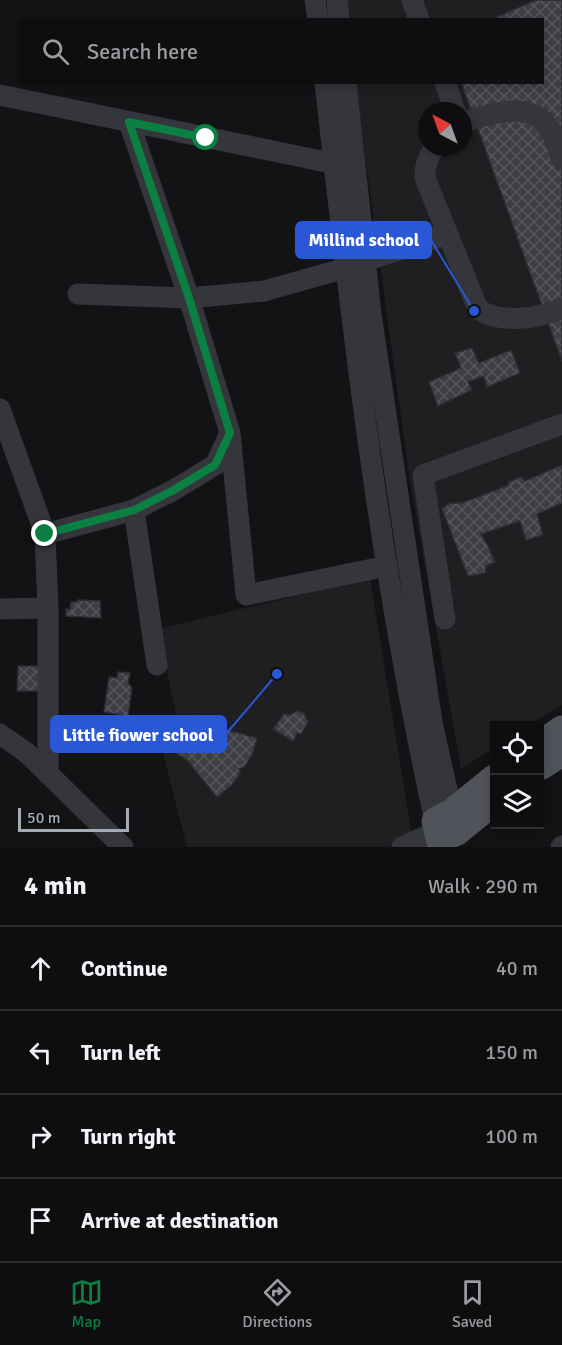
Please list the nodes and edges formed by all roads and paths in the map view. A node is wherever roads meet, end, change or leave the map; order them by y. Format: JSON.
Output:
{"nodes":[{"id":1,"x":315,"y":0,"type":"edge"},
{"id":2,"x":337,"y":0,"type":"edge"},
{"id":3,"x":412,"y":0,"type":"edge"},
{"id":4,"x":318,"y":18,"type":"edge"},
{"id":5,"x":339,"y":18,"type":"edge"},
{"id":6,"x":419,"y":18,"type":"edge"},
{"id":7,"x":325,"y":84,"type":"edge"},
{"id":8,"x":346,"y":84,"type":"edge"},
{"id":9,"x":446,"y":84,"type":"edge"},
{"id":10,"x":0,"y":95,"type":"edge"},
{"id":11,"x":452,"y":102,"type":"edge"},
{"id":12,"x":472,"y":119,"type":"edge"},
{"id":13,"x":129,"y":122,"type":"junction"},
{"id":14,"x":429,"y":156,"type":"edge"},
{"id":15,"x":562,"y":160,"type":"edge"},
{"id":16,"x":334,"y":163,"type":"junction"},
{"id":17,"x":355,"y":168,"type":"junction"},
{"id":18,"x":447,"y":234,"type":"junction"},
{"id":19,"x":356,"y":265,"type":"junction"},
{"id":20,"x":78,"y":294,"type":"dead end"},
{"id":21,"x":189,"y":298,"type":"junction"},
{"id":22,"x":562,"y":308,"type":"edge"},
{"id":23,"x":0,"y":409,"type":"edge"},
{"id":24,"x":562,"y":424,"type":"edge"},
{"id":25,"x":230,"y":433,"type":"junction"},
{"id":26,"x":10,"y":465,"type":"edge"},
{"id":27,"x":134,"y":510,"type":"junction"},
{"id":28,"x":45,"y":534,"type":"junction"},
{"id":29,"x":387,"y":566,"type":"junction"},
{"id":30,"x":48,"y":608,"type":"junction"},
{"id":31,"x":0,"y":609,"type":"edge"},
{"id":32,"x":445,"y":619,"type":"dead end"},
{"id":33,"x":157,"y":666,"type":"dead end"},
{"id":34,"x":562,"y":729,"type":"edge"},
{"id":35,"x":0,"y":734,"type":"edge"},
{"id":36,"x":544,"y":741,"type":"edge"},
{"id":37,"x":562,"y":753,"type":"edge"},
{"id":38,"x":544,"y":764,"type":"edge"},
{"id":39,"x":48,"y":774,"type":"junction"},
{"id":40,"x":490,"y":784,"type":"edge"},
{"id":41,"x":490,"y":805,"type":"edge"},
{"id":42,"x":446,"y":833,"type":"edge"},
{"id":43,"x":123,"y":847,"type":"edge"},
{"id":44,"x":402,"y":847,"type":"edge"}],
"edges":[{"from":1,"to":4,"type":"street"},
{"from":2,"to":5,"type":"street"},
{"from":3,"to":6,"type":"street"},
{"from":7,"to":16,"type":"street"},
{"from":8,"to":17,"type":"street"},
{"from":9,"to":11,"type":"street"},
{"from":10,"to":13,"type":"street"},
{"from":12,"to":15,"type":"street"},
{"from":13,"to":16,"type":"street"},
{"from":13,"to":21,"type":"street"},
{"from":14,"to":18,"type":"street"},
{"from":16,"to":17,"type":"street"},
{"from":16,"to":19,"type":"street"},
{"from":17,"to":19,"type":"street"},
{"from":18,"to":19,"type":"street"},
{"from":18,"to":22,"type":"street"},
{"from":19,"to":21,"type":"street"},
{"from":19,"to":29,"type":"street"},
{"from":19,"to":42,"type":"street"},
{"from":20,"to":21,"type":"street"},
{"from":21,"to":25,"type":"street"},
{"from":23,"to":26,"type":"street"},
{"from":24,"to":32,"type":"street"},
{"from":25,"to":27,"type":"street"},
{"from":25,"to":29,"type":"street"},
{"from":26,"to":28,"type":"street"},
{"from":27,"to":28,"type":"street"},
{"from":27,"to":33,"type":"street"},
{"from":28,"to":30,"type":"street"},
{"from":29,"to":42,"type":"street"},
{"from":30,"to":31,"type":"street"},
{"from":30,"to":39,"type":"street"},
{"from":34,"to":36,"type":"main road"},
{"from":35,"to":39,"type":"street"},
{"from":37,"to":38,"type":"main road"},
{"from":39,"to":43,"type":"street"},
{"from":40,"to":42,"type":"main road"},
{"from":41,"to":42,"type":"main road"},
{"from":42,"to":44,"type":"street"}]}
